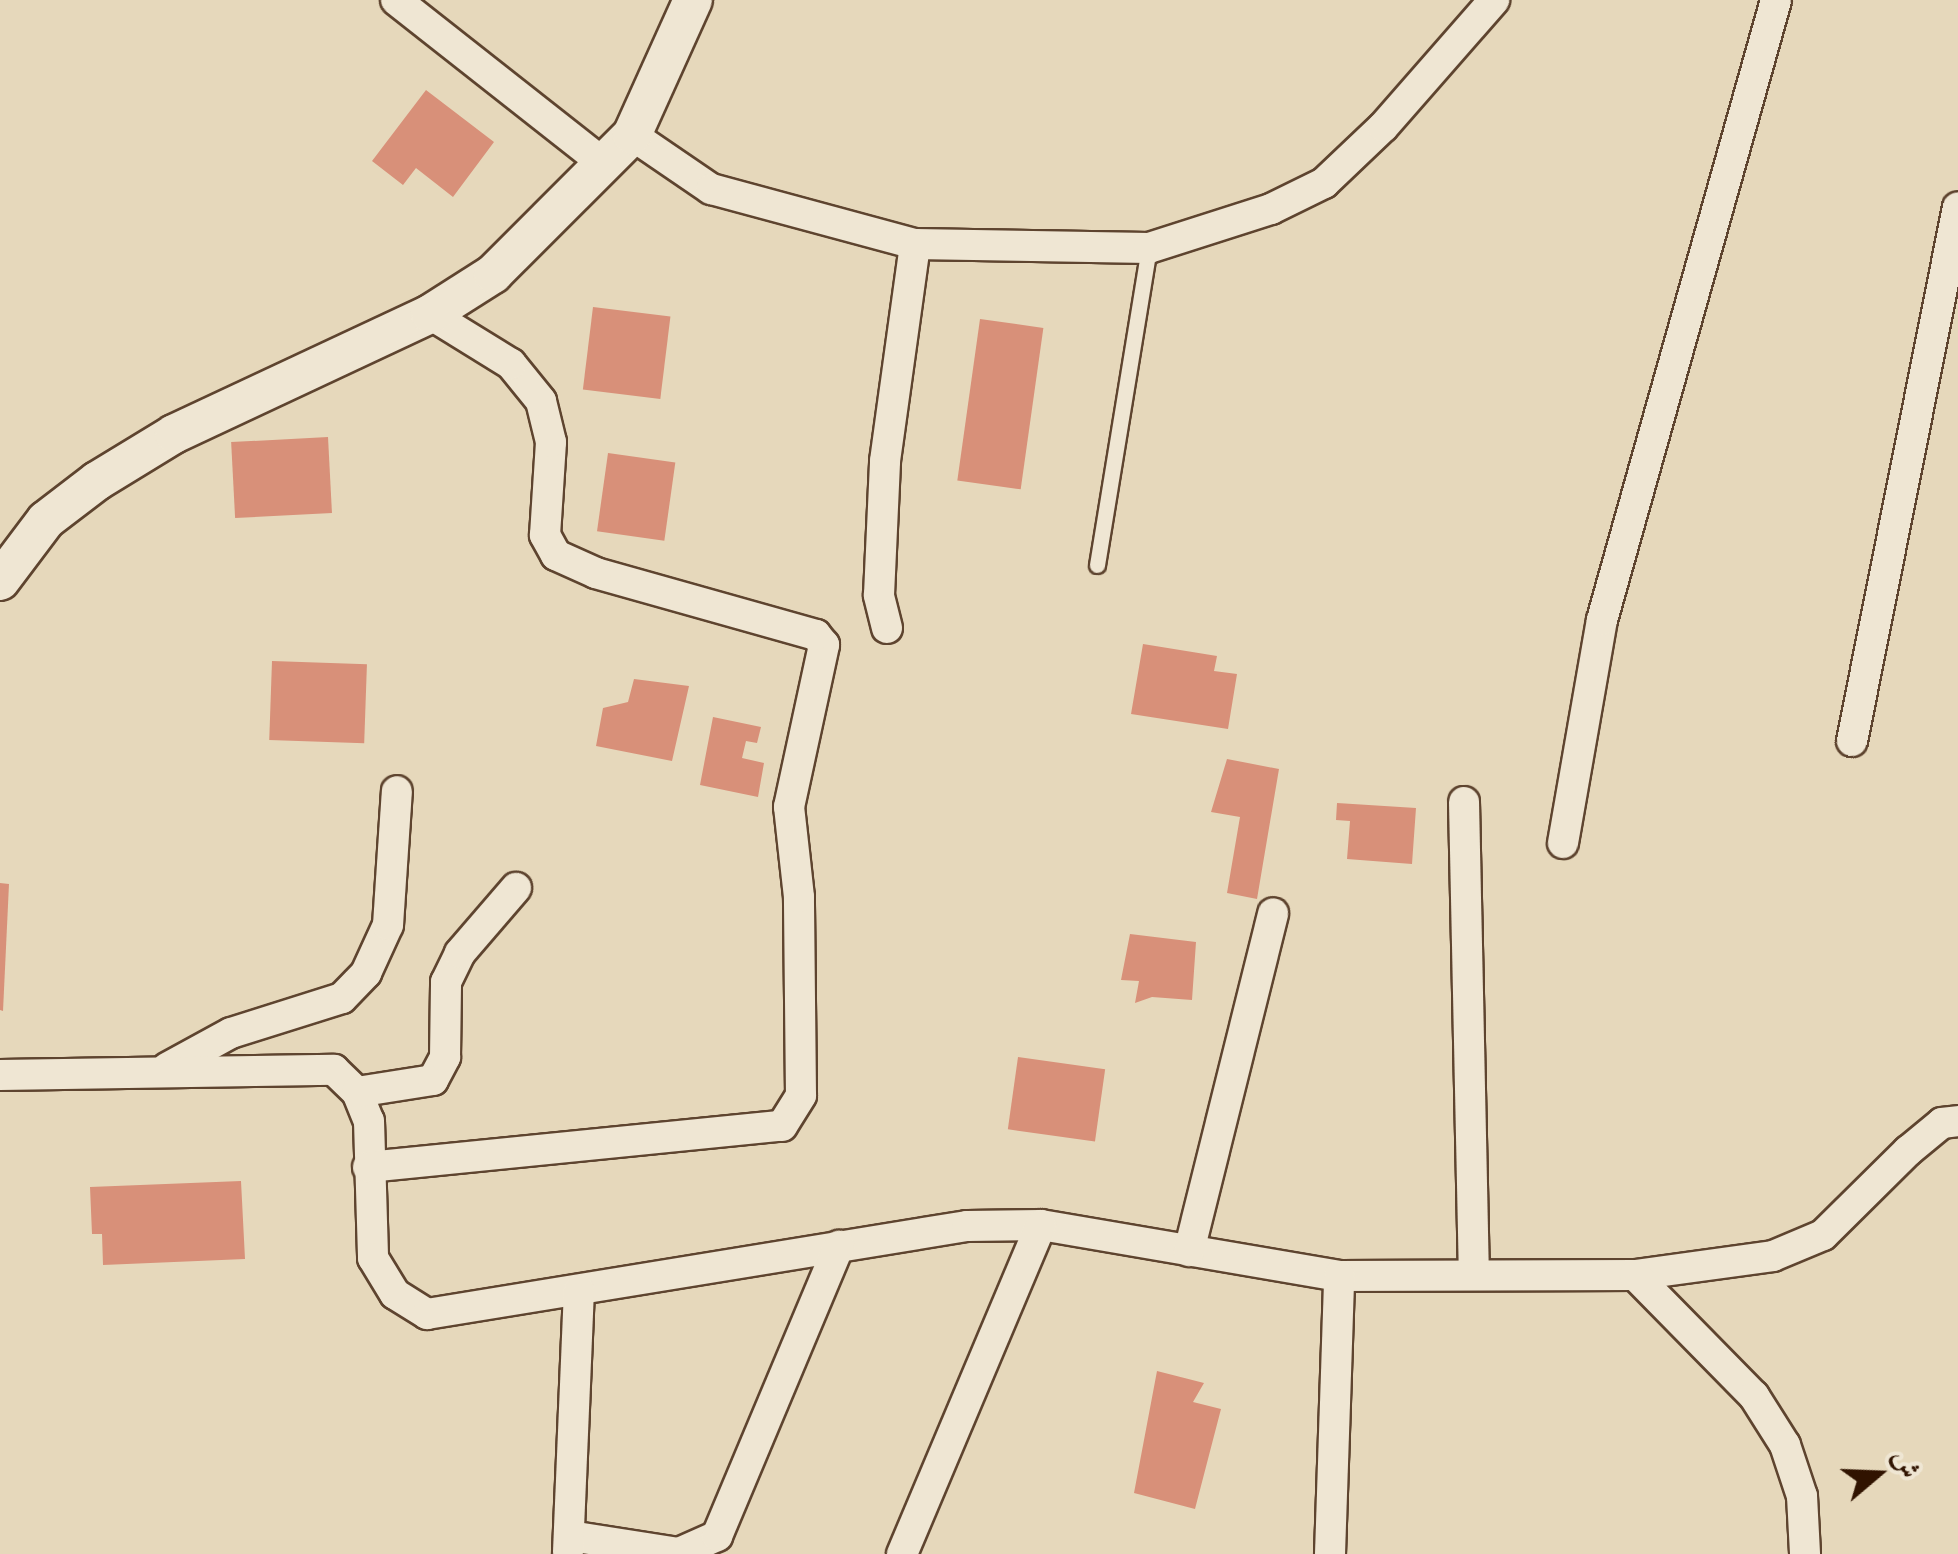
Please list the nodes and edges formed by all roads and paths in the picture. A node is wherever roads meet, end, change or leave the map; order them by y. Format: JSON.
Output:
{"nodes":[{"id":1,"x":396,"y":0,"type":"edge"},
{"id":2,"x":693,"y":0,"type":"edge"},
{"id":3,"x":1494,"y":0,"type":"edge"},
{"id":4,"x":1776,"y":0,"type":"edge"},
{"id":5,"x":632,"y":135,"type":"junction"},
{"id":6,"x":603,"y":163,"type":"junction"},
{"id":7,"x":1958,"y":207,"type":"edge"},
{"id":8,"x":915,"y":244,"type":"junction"},
{"id":9,"x":1150,"y":248,"type":"junction"},
{"id":10,"x":430,"y":314,"type":"junction"},
{"id":11,"x":1097,"y":566,"type":"dead end"},
{"id":12,"x":0,"y":581,"type":"edge"},
{"id":13,"x":887,"y":628,"type":"dead end"},
{"id":14,"x":1852,"y":742,"type":"dead end"},
{"id":15,"x":398,"y":791,"type":"dead end"},
{"id":16,"x":1464,"y":802,"type":"dead end"},
{"id":17,"x":1562,"y":843,"type":"dead end"},
{"id":18,"x":516,"y":888,"type":"dead end"},
{"id":19,"x":1273,"y":913,"type":"dead end"},
{"id":20,"x":160,"y":1072,"type":"junction"},
{"id":21,"x":0,"y":1076,"type":"edge"},
{"id":22,"x":358,"y":1092,"type":"junction"},
{"id":23,"x":1958,"y":1120,"type":"edge"},
{"id":24,"x":368,"y":1167,"type":"junction"},
{"id":25,"x":1041,"y":1225,"type":"junction"},
{"id":26,"x":840,"y":1246,"type":"junction"},
{"id":27,"x":1189,"y":1250,"type":"junction"},
{"id":28,"x":1474,"y":1275,"type":"junction"},
{"id":29,"x":1635,"y":1275,"type":"junction"},
{"id":30,"x":1339,"y":1276,"type":"junction"},
{"id":31,"x":578,"y":1290,"type":"junction"},
{"id":32,"x":569,"y":1545,"type":"edge"},
{"id":33,"x":902,"y":1554,"type":"edge"},
{"id":34,"x":1330,"y":1554,"type":"edge"},
{"id":35,"x":1805,"y":1554,"type":"edge"}],
"edges":[{"from":1,"to":6,"type":"street"},
{"from":2,"to":5,"type":"street"},
{"from":3,"to":9,"type":"street"},
{"from":4,"to":17,"type":"street"},
{"from":5,"to":6,"type":"street"},
{"from":5,"to":8,"type":"street"},
{"from":6,"to":10,"type":"street"},
{"from":7,"to":14,"type":"street"},
{"from":8,"to":9,"type":"street"},
{"from":8,"to":13,"type":"street"},
{"from":9,"to":11,"type":"lane"},
{"from":10,"to":12,"type":"street"},
{"from":10,"to":24,"type":"street"},
{"from":15,"to":20,"type":"street"},
{"from":16,"to":28,"type":"street"},
{"from":18,"to":22,"type":"street"},
{"from":19,"to":27,"type":"street"},
{"from":20,"to":21,"type":"street"},
{"from":20,"to":22,"type":"street"},
{"from":22,"to":24,"type":"street"},
{"from":23,"to":29,"type":"street"},
{"from":24,"to":31,"type":"street"},
{"from":25,"to":26,"type":"street"},
{"from":25,"to":27,"type":"street"},
{"from":25,"to":33,"type":"street"},
{"from":26,"to":31,"type":"street"},
{"from":26,"to":32,"type":"street"},
{"from":27,"to":30,"type":"street"},
{"from":28,"to":29,"type":"street"},
{"from":28,"to":30,"type":"street"},
{"from":29,"to":35,"type":"street"},
{"from":30,"to":34,"type":"street"},
{"from":31,"to":32,"type":"street"}]}
